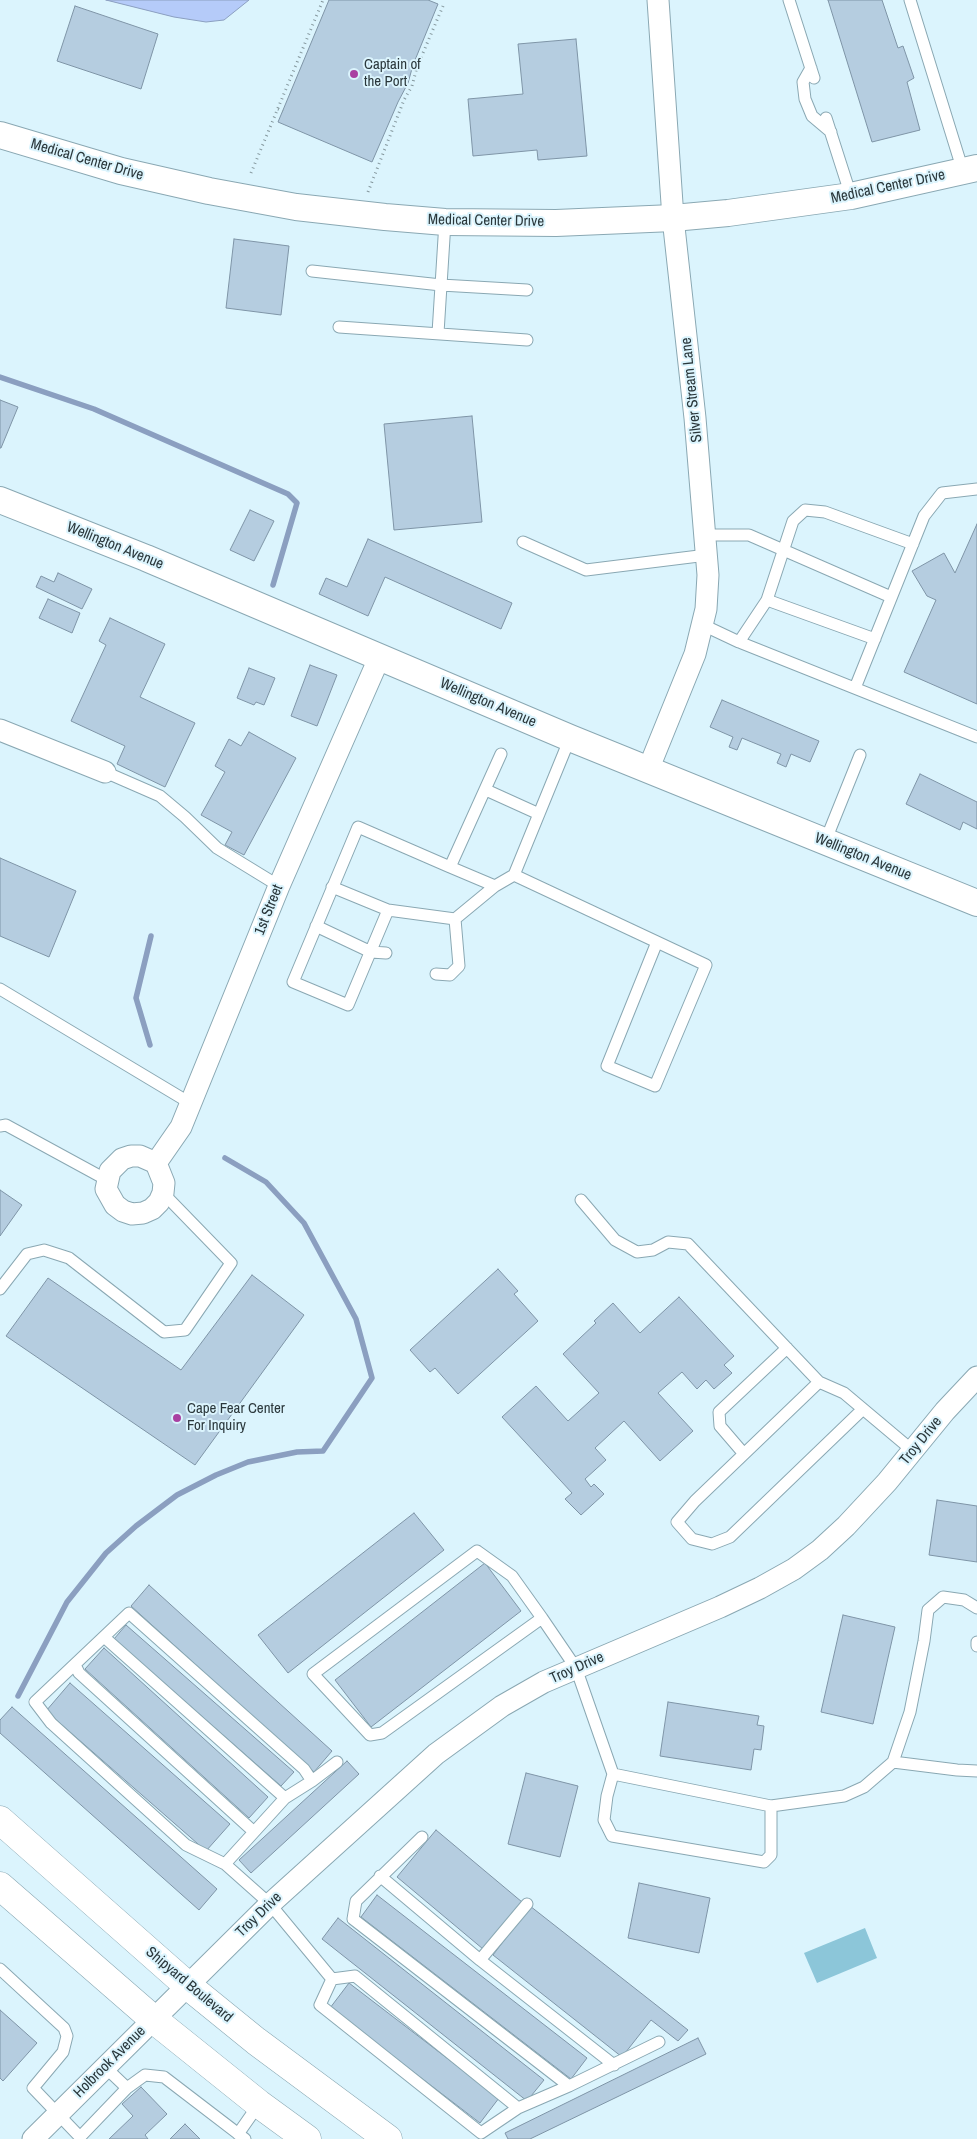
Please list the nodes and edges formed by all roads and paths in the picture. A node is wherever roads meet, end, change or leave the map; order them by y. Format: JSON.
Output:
{"nodes":[{"id":1,"x":324,"y":0,"type":"edge"},
{"id":2,"x":789,"y":0,"type":"edge"},
{"id":3,"x":910,"y":0,"type":"edge"},
{"id":4,"x":661,"y":1,"type":"edge"},
{"id":5,"x":443,"y":6,"type":"dead end"},
{"id":6,"x":278,"y":110,"type":"junction"},
{"id":7,"x":282,"y":112,"type":"dead end"},
{"id":8,"x":826,"y":118,"type":"dead end"},
{"id":9,"x":831,"y":132,"type":"junction"},
{"id":10,"x":0,"y":135,"type":"edge"},
{"id":11,"x":970,"y":169,"type":"edge"},
{"id":12,"x":251,"y":173,"type":"dead end"},
{"id":13,"x":368,"y":192,"type":"dead end"},
{"id":14,"x":851,"y":196,"type":"junction"},
{"id":15,"x":673,"y":218,"type":"junction"},
{"id":16,"x":445,"y":222,"type":"junction"},
{"id":17,"x":312,"y":271,"type":"dead end"},
{"id":18,"x":441,"y":285,"type":"junction"},
{"id":19,"x":526,"y":290,"type":"dead end"},
{"id":20,"x":339,"y":327,"type":"dead end"},
{"id":21,"x":438,"y":333,"type":"junction"},
{"id":22,"x":527,"y":340,"type":"dead end"},
{"id":23,"x":977,"y":489,"type":"edge"},
{"id":24,"x":0,"y":500,"type":"edge"},
{"id":25,"x":523,"y":542,"type":"dead end"},
{"id":26,"x":913,"y":544,"type":"junction"},
{"id":27,"x":706,"y":545,"type":"junction"},
{"id":28,"x":782,"y":549,"type":"junction"},
{"id":29,"x":892,"y":597,"type":"junction"},
{"id":30,"x":767,"y":600,"type":"junction"},
{"id":31,"x":703,"y":625,"type":"junction"},
{"id":32,"x":875,"y":639,"type":"junction"},
{"id":33,"x":739,"y":642,"type":"junction"},
{"id":34,"x":380,"y":656,"type":"junction"},
{"id":35,"x":855,"y":688,"type":"junction"},
{"id":36,"x":0,"y":730,"type":"edge"},
{"id":37,"x":977,"y":737,"type":"edge"},
{"id":38,"x":570,"y":738,"type":"junction"},
{"id":39,"x":501,"y":754,"type":"dead end"},
{"id":40,"x":860,"y":755,"type":"dead end"},
{"id":41,"x":648,"y":770,"type":"junction"},
{"id":42,"x":105,"y":772,"type":"joint"},
{"id":43,"x":486,"y":790,"type":"junction"},
{"id":44,"x":539,"y":814,"type":"junction"},
{"id":45,"x":825,"y":842,"type":"junction"},
{"id":46,"x":450,"y":867,"type":"junction"},
{"id":47,"x":514,"y":876,"type":"junction"},
{"id":48,"x":279,"y":886,"type":"junction"},
{"id":49,"x":495,"y":886,"type":"junction"},
{"id":50,"x":332,"y":887,"type":"junction"},
{"id":51,"x":977,"y":903,"type":"edge"},
{"id":52,"x":388,"y":910,"type":"junction"},
{"id":53,"x":455,"y":919,"type":"junction"},
{"id":54,"x":316,"y":926,"type":"junction"},
{"id":55,"x":657,"y":942,"type":"junction"},
{"id":56,"x":371,"y":952,"type":"junction"},
{"id":57,"x":386,"y":953,"type":"dead end"},
{"id":58,"x":436,"y":974,"type":"dead end"},
{"id":59,"x":0,"y":990,"type":"edge"},
{"id":60,"x":190,"y":1103,"type":"junction"},
{"id":61,"x":0,"y":1126,"type":"edge"},
{"id":62,"x":156,"y":1163,"type":"junction"},
{"id":63,"x":107,"y":1180,"type":"junction"},
{"id":64,"x":163,"y":1193,"type":"junction"},
{"id":65,"x":581,"y":1200,"type":"dead end"},
{"id":66,"x":0,"y":1289,"type":"edge"},
{"id":67,"x":787,"y":1348,"type":"junction"},
{"id":68,"x":977,"y":1377,"type":"edge"},
{"id":69,"x":818,"y":1382,"type":"junction"},
{"id":70,"x":863,"y":1409,"type":"junction"},
{"id":71,"x":913,"y":1451,"type":"junction"},
{"id":72,"x":744,"y":1454,"type":"junction"},
{"id":73,"x":977,"y":1608,"type":"edge"},
{"id":74,"x":542,"y":1618,"type":"junction"},
{"id":75,"x":104,"y":1637,"type":"junction"},
{"id":76,"x":75,"y":1665,"type":"junction"},
{"id":77,"x":576,"y":1668,"type":"junction"},
{"id":78,"x":337,"y":1762,"type":"dead end"},
{"id":79,"x":894,"y":1762,"type":"junction"},
{"id":80,"x":977,"y":1771,"type":"edge"},
{"id":81,"x":613,"y":1774,"type":"junction"},
{"id":82,"x":312,"y":1781,"type":"junction"},
{"id":83,"x":285,"y":1798,"type":"junction"},
{"id":84,"x":771,"y":1806,"type":"junction"},
{"id":85,"x":0,"y":1820,"type":"edge"},
{"id":86,"x":253,"y":1831,"type":"junction"},
{"id":87,"x":422,"y":1837,"type":"dead end"},
{"id":88,"x":225,"y":1864,"type":"junction"},
{"id":89,"x":380,"y":1876,"type":"junction"},
{"id":90,"x":0,"y":1886,"type":"edge"},
{"id":91,"x":270,"y":1904,"type":"junction"},
{"id":92,"x":527,"y":1904,"type":"dead end"},
{"id":93,"x":480,"y":1960,"type":"junction"},
{"id":94,"x":0,"y":1969,"type":"edge"},
{"id":95,"x":332,"y":1979,"type":"junction"},
{"id":96,"x":187,"y":1985,"type":"junction"},
{"id":97,"x":153,"y":2019,"type":"junction"},
{"id":98,"x":659,"y":2042,"type":"dead end"},
{"id":99,"x":614,"y":2065,"type":"junction"},
{"id":100,"x":105,"y":2067,"type":"junction"},
{"id":101,"x":569,"y":2086,"type":"junction"},
{"id":102,"x":127,"y":2088,"type":"junction"},
{"id":103,"x":259,"y":2104,"type":"junction"},
{"id":104,"x":518,"y":2108,"type":"junction"},
{"id":105,"x":59,"y":2114,"type":"junction"},
{"id":106,"x":241,"y":2137,"type":"edge"},
{"id":107,"x":81,"y":2138,"type":"edge"},
{"id":108,"x":33,"y":2139,"type":"edge"},
{"id":109,"x":307,"y":2139,"type":"edge"},
{"id":110,"x":388,"y":2139,"type":"edge"}],
"edges":[{"from":1,"to":6,"type":"path"},
{"from":2,"to":9,"type":"lane"},
{"from":3,"to":11,"type":"lane"},
{"from":4,"to":15,"type":"street","name":"Silver Stream Lane"},
{"from":5,"to":13,"type":"path"},
{"from":6,"to":7,"type":"path"},
{"from":6,"to":12,"type":"path"},
{"from":8,"to":9,"type":"lane"},
{"from":9,"to":14,"type":"lane"},
{"from":10,"to":16,"type":"street","name":"Medical Center Drive"},
{"from":11,"to":14,"type":"street","name":"Medical Center Drive"},
{"from":14,"to":15,"type":"street","name":"Medical Center Drive"},
{"from":15,"to":16,"type":"street","name":"Medical Center Drive"},
{"from":15,"to":27,"type":"street","name":"Silver Stream Lane"},
{"from":16,"to":18,"type":"lane"},
{"from":17,"to":18,"type":"lane"},
{"from":18,"to":19,"type":"lane"},
{"from":18,"to":21,"type":"lane"},
{"from":20,"to":21,"type":"lane"},
{"from":21,"to":22,"type":"lane"},
{"from":23,"to":26,"type":"lane"},
{"from":24,"to":34,"type":"street","name":"Wellington Avenue"},
{"from":25,"to":27,"type":"lane"},
{"from":26,"to":28,"type":"lane"},
{"from":26,"to":29,"type":"lane"},
{"from":27,"to":28,"type":"lane"},
{"from":27,"to":31,"type":"street","name":"Silver Stream Lane"},
{"from":28,"to":29,"type":"lane"},
{"from":28,"to":30,"type":"lane"},
{"from":29,"to":32,"type":"lane"},
{"from":30,"to":32,"type":"lane"},
{"from":30,"to":33,"type":"lane"},
{"from":31,"to":33,"type":"lane"},
{"from":31,"to":41,"type":"street","name":"Silver Stream Lane"},
{"from":32,"to":35,"type":"lane"},
{"from":33,"to":35,"type":"lane"},
{"from":34,"to":38,"type":"street","name":"Wellington Avenue"},
{"from":34,"to":48,"type":"street","name":"1st Street"},
{"from":35,"to":37,"type":"lane"},
{"from":36,"to":42,"type":"street"},
{"from":38,"to":41,"type":"street","name":"Wellington Avenue"},
{"from":38,"to":44,"type":"lane"},
{"from":39,"to":43,"type":"lane"},
{"from":40,"to":45,"type":"lane"},
{"from":41,"to":45,"type":"street","name":"Wellington Avenue"},
{"from":42,"to":48,"type":"lane"},
{"from":43,"to":44,"type":"lane"},
{"from":43,"to":46,"type":"lane"},
{"from":44,"to":47,"type":"lane"},
{"from":45,"to":51,"type":"street","name":"Wellington Avenue"},
{"from":46,"to":49,"type":"lane"},
{"from":46,"to":50,"type":"lane"},
{"from":47,"to":49,"type":"lane"},
{"from":47,"to":55,"type":"lane"},
{"from":48,"to":60,"type":"street","name":"1st Street"},
{"from":49,"to":53,"type":"lane"},
{"from":50,"to":52,"type":"lane"},
{"from":50,"to":54,"type":"lane"},
{"from":52,"to":53,"type":"lane"},
{"from":52,"to":56,"type":"lane"},
{"from":53,"to":58,"type":"lane"},
{"from":54,"to":56,"type":"lane"},
{"from":54,"to":56,"type":"lane"},
{"from":55,"to":55,"type":"lane"},
{"from":56,"to":57,"type":"lane"},
{"from":59,"to":60,"type":"lane"},
{"from":60,"to":62,"type":"street","name":"1st Street"},
{"from":61,"to":63,"type":"lane"},
{"from":62,"to":63,"type":"street"},
{"from":62,"to":64,"type":"street"},
{"from":63,"to":64,"type":"street"},
{"from":64,"to":66,"type":"lane"},
{"from":65,"to":67,"type":"lane"},
{"from":67,"to":69,"type":"lane"},
{"from":67,"to":72,"type":"lane"},
{"from":68,"to":71,"type":"street","name":"Troy Drive"},
{"from":69,"to":70,"type":"lane"},
{"from":69,"to":72,"type":"lane"},
{"from":70,"to":71,"type":"lane"},
{"from":70,"to":72,"type":"lane"},
{"from":71,"to":77,"type":"street","name":"Troy Drive"},
{"from":73,"to":79,"type":"lane"},
{"from":74,"to":74,"type":"lane"},
{"from":74,"to":77,"type":"lane"},
{"from":75,"to":76,"type":"lane"},
{"from":75,"to":82,"type":"lane"},
{"from":75,"to":83,"type":"lane"},
{"from":76,"to":86,"type":"lane"},
{"from":76,"to":88,"type":"lane"},
{"from":77,"to":81,"type":"lane"},
{"from":77,"to":91,"type":"street","name":"Troy Drive"},
{"from":78,"to":82,"type":"lane"},
{"from":79,"to":80,"type":"lane"},
{"from":79,"to":84,"type":"lane"},
{"from":81,"to":84,"type":"lane"},
{"from":81,"to":84,"type":"lane"},
{"from":82,"to":83,"type":"lane"},
{"from":83,"to":86,"type":"lane"},
{"from":85,"to":96,"type":"main road","name":"Shipyard Boulevard"},
{"from":86,"to":88,"type":"lane"},
{"from":87,"to":89,"type":"lane"},
{"from":88,"to":91,"type":"lane"},
{"from":89,"to":93,"type":"lane"},
{"from":89,"to":101,"type":"lane"},
{"from":90,"to":97,"type":"main road"},
{"from":91,"to":95,"type":"lane"},
{"from":91,"to":96,"type":"street","name":"Troy Drive"},
{"from":92,"to":93,"type":"lane"},
{"from":93,"to":99,"type":"lane"},
{"from":94,"to":105,"type":"lane"},
{"from":95,"to":104,"type":"lane"},
{"from":95,"to":104,"type":"lane"},
{"from":96,"to":97,"type":"street","name":"Holbrook Avenue"},
{"from":96,"to":110,"type":"main road","name":"Shipyard Boulevard"},
{"from":97,"to":100,"type":"street","name":"Holbrook Avenue"},
{"from":97,"to":103,"type":"main road"},
{"from":98,"to":99,"type":"lane"},
{"from":99,"to":101,"type":"lane"},
{"from":100,"to":102,"type":"lane"},
{"from":100,"to":105,"type":"street","name":"Holbrook Avenue"},
{"from":101,"to":104,"type":"lane"},
{"from":102,"to":106,"type":"lane"},
{"from":102,"to":107,"type":"lane"},
{"from":103,"to":106,"type":"lane"},
{"from":103,"to":109,"type":"main road"},
{"from":105,"to":107,"type":"lane"},
{"from":105,"to":108,"type":"street","name":"Holbrook Avenue"}]}
